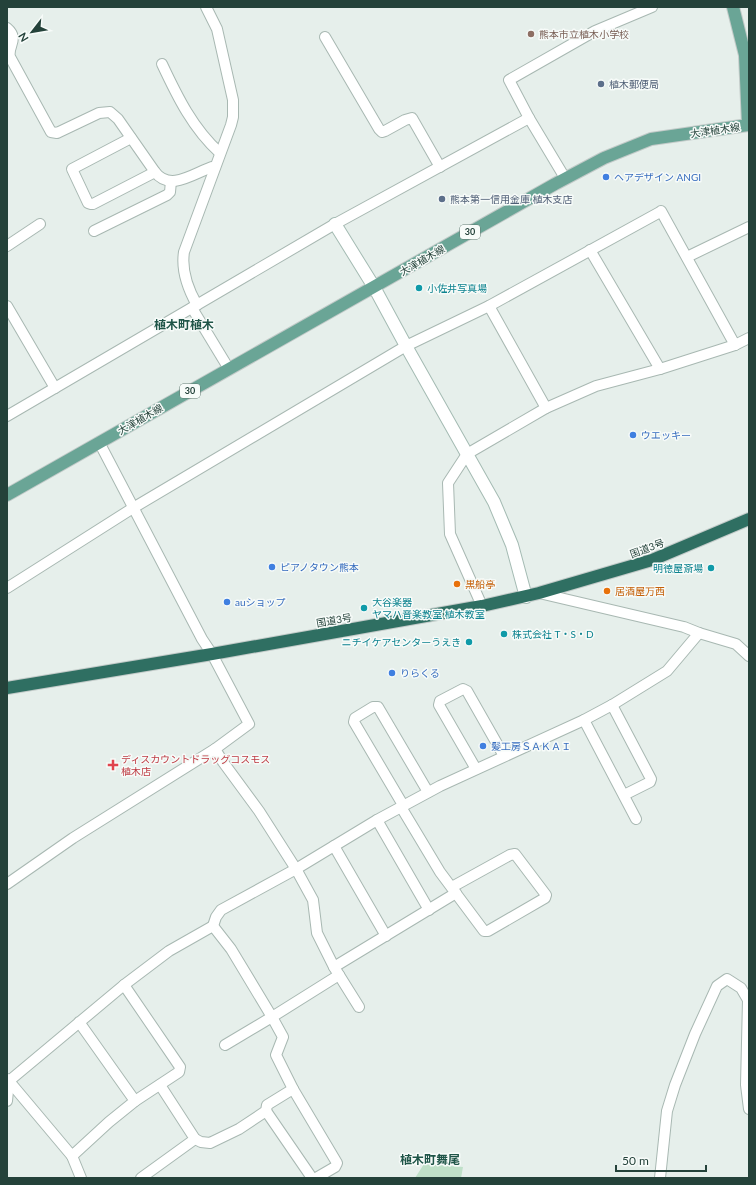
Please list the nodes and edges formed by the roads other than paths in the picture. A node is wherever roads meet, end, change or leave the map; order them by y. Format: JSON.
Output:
{"nodes":[{"id":1,"x":206,"y":7,"type":"edge"},
{"id":2,"x":652,"y":7,"type":"edge"},
{"id":3,"x":734,"y":7,"type":"edge"},
{"id":4,"x":7,"y":28,"type":"edge"},
{"id":5,"x":325,"y":37,"type":"dead end"},
{"id":6,"x":747,"y":54,"type":"edge"},
{"id":7,"x":162,"y":64,"type":"dead end"},
{"id":8,"x":530,"y":118,"type":"junction"},
{"id":9,"x":749,"y":126,"type":"edge"},
{"id":10,"x":132,"y":138,"type":"junction"},
{"id":11,"x":220,"y":153,"type":"junction"},
{"id":12,"x":215,"y":167,"type":"junction"},
{"id":13,"x":440,"y":167,"type":"junction"},
{"id":14,"x":155,"y":172,"type":"junction"},
{"id":15,"x":565,"y":178,"type":"junction"},
{"id":16,"x":171,"y":181,"type":"junction"},
{"id":17,"x":40,"y":224,"type":"dead end"},
{"id":18,"x":335,"y":224,"type":"junction"},
{"id":19,"x":749,"y":227,"type":"edge"},
{"id":20,"x":94,"y":232,"type":"dead end"},
{"id":21,"x":7,"y":246,"type":"edge"},
{"id":22,"x":590,"y":250,"type":"junction"},
{"id":23,"x":687,"y":257,"type":"junction"},
{"id":24,"x":374,"y":287,"type":"junction"},
{"id":25,"x":7,"y":306,"type":"edge"},
{"id":26,"x":195,"y":306,"type":"junction"},
{"id":27,"x":489,"y":306,"type":"junction"},
{"id":28,"x":749,"y":338,"type":"edge"},
{"id":29,"x":735,"y":345,"type":"junction"},
{"id":30,"x":406,"y":346,"type":"junction"},
{"id":31,"x":229,"y":369,"type":"junction"},
{"id":32,"x":660,"y":369,"type":"junction"},
{"id":33,"x":56,"y":388,"type":"junction"},
{"id":34,"x":546,"y":408,"type":"junction"},
{"id":35,"x":7,"y":416,"type":"edge"},
{"id":36,"x":99,"y":442,"type":"junction"},
{"id":37,"x":467,"y":454,"type":"junction"},
{"id":38,"x":7,"y":495,"type":"edge"},
{"id":39,"x":133,"y":508,"type":"junction"},
{"id":40,"x":749,"y":519,"type":"edge"},
{"id":41,"x":7,"y":588,"type":"edge"},
{"id":42,"x":540,"y":593,"type":"junction"},
{"id":43,"x":526,"y":597,"type":"junction"},
{"id":44,"x":482,"y":606,"type":"junction"},
{"id":45,"x":699,"y":633,"type":"junction"},
{"id":46,"x":212,"y":654,"type":"junction"},
{"id":47,"x":749,"y":656,"type":"edge"},
{"id":48,"x":7,"y":688,"type":"edge"},
{"id":49,"x":612,"y":705,"type":"junction"},
{"id":50,"x":584,"y":720,"type":"junction"},
{"id":51,"x":215,"y":749,"type":"junction"},
{"id":52,"x":504,"y":756,"type":"junction"},
{"id":53,"x":476,"y":769,"type":"junction"},
{"id":54,"x":428,"y":792,"type":"junction"},
{"id":55,"x":624,"y":795,"type":"junction"},
{"id":56,"x":402,"y":806,"type":"junction"},
{"id":57,"x":636,"y":819,"type":"dead end"},
{"id":58,"x":376,"y":820,"type":"junction"},
{"id":59,"x":334,"y":846,"type":"junction"},
{"id":60,"x":296,"y":869,"type":"junction"},
{"id":61,"x":7,"y":884,"type":"edge"},
{"id":62,"x":454,"y":890,"type":"junction"},
{"id":63,"x":429,"y":910,"type":"junction"},
{"id":64,"x":213,"y":926,"type":"junction"},
{"id":65,"x":386,"y":936,"type":"junction"},
{"id":66,"x":336,"y":971,"type":"junction"},
{"id":67,"x":124,"y":985,"type":"junction"},
{"id":68,"x":359,"y":1006,"type":"dead end"},
{"id":69,"x":272,"y":1017,"type":"junction"},
{"id":70,"x":79,"y":1022,"type":"junction"},
{"id":71,"x":225,"y":1045,"type":"dead end"},
{"id":72,"x":8,"y":1080,"type":"edge"},
{"id":73,"x":160,"y":1085,"type":"junction"},
{"id":74,"x":294,"y":1089,"type":"junction"},
{"id":75,"x":7,"y":1101,"type":"edge"},
{"id":76,"x":135,"y":1102,"type":"junction"},
{"id":77,"x":749,"y":1109,"type":"edge"},
{"id":78,"x":266,"y":1111,"type":"junction"},
{"id":79,"x":194,"y":1139,"type":"junction"},
{"id":80,"x":72,"y":1156,"type":"junction"},
{"id":81,"x":81,"y":1178,"type":"edge"},
{"id":82,"x":141,"y":1178,"type":"edge"},
{"id":83,"x":312,"y":1178,"type":"edge"},
{"id":84,"x":316,"y":1178,"type":"edge"},
{"id":85,"x":660,"y":1178,"type":"edge"}],
"edges":[{"from":1,"to":11,"type":"street"},
{"from":2,"to":8,"type":"street"},
{"from":3,"to":6,"type":"main road","name":"大津植木線","number":"30"},
{"from":4,"to":10,"type":"street"},
{"from":5,"to":13,"type":"street"},
{"from":6,"to":9,"type":"main road","name":"大津植木線","number":"30"},
{"from":7,"to":11,"type":"street"},
{"from":8,"to":13,"type":"street"},
{"from":8,"to":15,"type":"street"},
{"from":9,"to":15,"type":"main road","name":"大津植木線","number":"30"},
{"from":10,"to":14,"type":"street"},
{"from":10,"to":14,"type":"street"},
{"from":11,"to":12,"type":"street"},
{"from":12,"to":16,"type":"street"},
{"from":12,"to":26,"type":"street"},
{"from":13,"to":18,"type":"street"},
{"from":14,"to":16,"type":"street"},
{"from":15,"to":24,"type":"main road","name":"大津植木線","number":"30"},
{"from":16,"to":20,"type":"street"},
{"from":17,"to":21,"type":"street"},
{"from":18,"to":24,"type":"street"},
{"from":18,"to":26,"type":"street"},
{"from":19,"to":23,"type":"street"},
{"from":22,"to":23,"type":"street"},
{"from":22,"to":27,"type":"street"},
{"from":22,"to":32,"type":"street"},
{"from":23,"to":29,"type":"street"},
{"from":24,"to":30,"type":"street"},
{"from":24,"to":31,"type":"main road","name":"大津植木線","number":"30"},
{"from":25,"to":33,"type":"street"},
{"from":26,"to":31,"type":"street"},
{"from":26,"to":33,"type":"street"},
{"from":27,"to":30,"type":"street"},
{"from":27,"to":34,"type":"street"},
{"from":28,"to":29,"type":"street"},
{"from":29,"to":32,"type":"street"},
{"from":30,"to":37,"type":"street"},
{"from":30,"to":39,"type":"street"},
{"from":31,"to":36,"type":"main road","name":"大津植木線","number":"30"},
{"from":32,"to":34,"type":"street"},
{"from":33,"to":35,"type":"street"},
{"from":34,"to":37,"type":"street"},
{"from":36,"to":38,"type":"main road","name":"大津植木線","number":"30"},
{"from":36,"to":39,"type":"street"},
{"from":37,"to":43,"type":"street"},
{"from":37,"to":44,"type":"street"},
{"from":39,"to":41,"type":"street"},
{"from":39,"to":46,"type":"street"},
{"from":40,"to":42,"type":"highway","name":"国道3号"},
{"from":42,"to":43,"type":"highway","name":"国道3号"},
{"from":42,"to":45,"type":"street"},
{"from":43,"to":44,"type":"highway","name":"国道3号"},
{"from":44,"to":46,"type":"highway","name":"国道3号"},
{"from":45,"to":47,"type":"street"},
{"from":45,"to":49,"type":"street"},
{"from":46,"to":48,"type":"highway","name":"国道3号"},
{"from":46,"to":51,"type":"street"},
{"from":49,"to":50,"type":"street"},
{"from":49,"to":55,"type":"street"},
{"from":50,"to":52,"type":"street"},
{"from":50,"to":55,"type":"street"},
{"from":51,"to":60,"type":"street"},
{"from":51,"to":61,"type":"street"},
{"from":52,"to":53,"type":"street"},
{"from":52,"to":53,"type":"street"},
{"from":53,"to":54,"type":"street"},
{"from":54,"to":56,"type":"street"},
{"from":54,"to":56,"type":"street"},
{"from":55,"to":57,"type":"street"},
{"from":56,"to":58,"type":"street"},
{"from":56,"to":62,"type":"street"},
{"from":58,"to":59,"type":"street"},
{"from":58,"to":63,"type":"street"},
{"from":59,"to":60,"type":"street"},
{"from":59,"to":65,"type":"street"},
{"from":60,"to":64,"type":"street"},
{"from":60,"to":66,"type":"street"},
{"from":62,"to":62,"type":"street"},
{"from":62,"to":63,"type":"street"},
{"from":63,"to":65,"type":"street"},
{"from":64,"to":67,"type":"street"},
{"from":64,"to":69,"type":"street"},
{"from":65,"to":66,"type":"street"},
{"from":66,"to":68,"type":"street"},
{"from":66,"to":69,"type":"street"},
{"from":67,"to":70,"type":"street"},
{"from":67,"to":73,"type":"street"},
{"from":69,"to":71,"type":"street"},
{"from":69,"to":74,"type":"street"},
{"from":70,"to":72,"type":"street"},
{"from":70,"to":76,"type":"street"},
{"from":72,"to":75,"type":"street"},
{"from":72,"to":80,"type":"street"},
{"from":73,"to":76,"type":"street"},
{"from":73,"to":79,"type":"street"},
{"from":74,"to":78,"type":"street"},
{"from":74,"to":84,"type":"street"},
{"from":76,"to":80,"type":"street"},
{"from":77,"to":85,"type":"street"},
{"from":78,"to":79,"type":"street"},
{"from":78,"to":83,"type":"street"},
{"from":79,"to":82,"type":"street"},
{"from":80,"to":81,"type":"street"}]}
